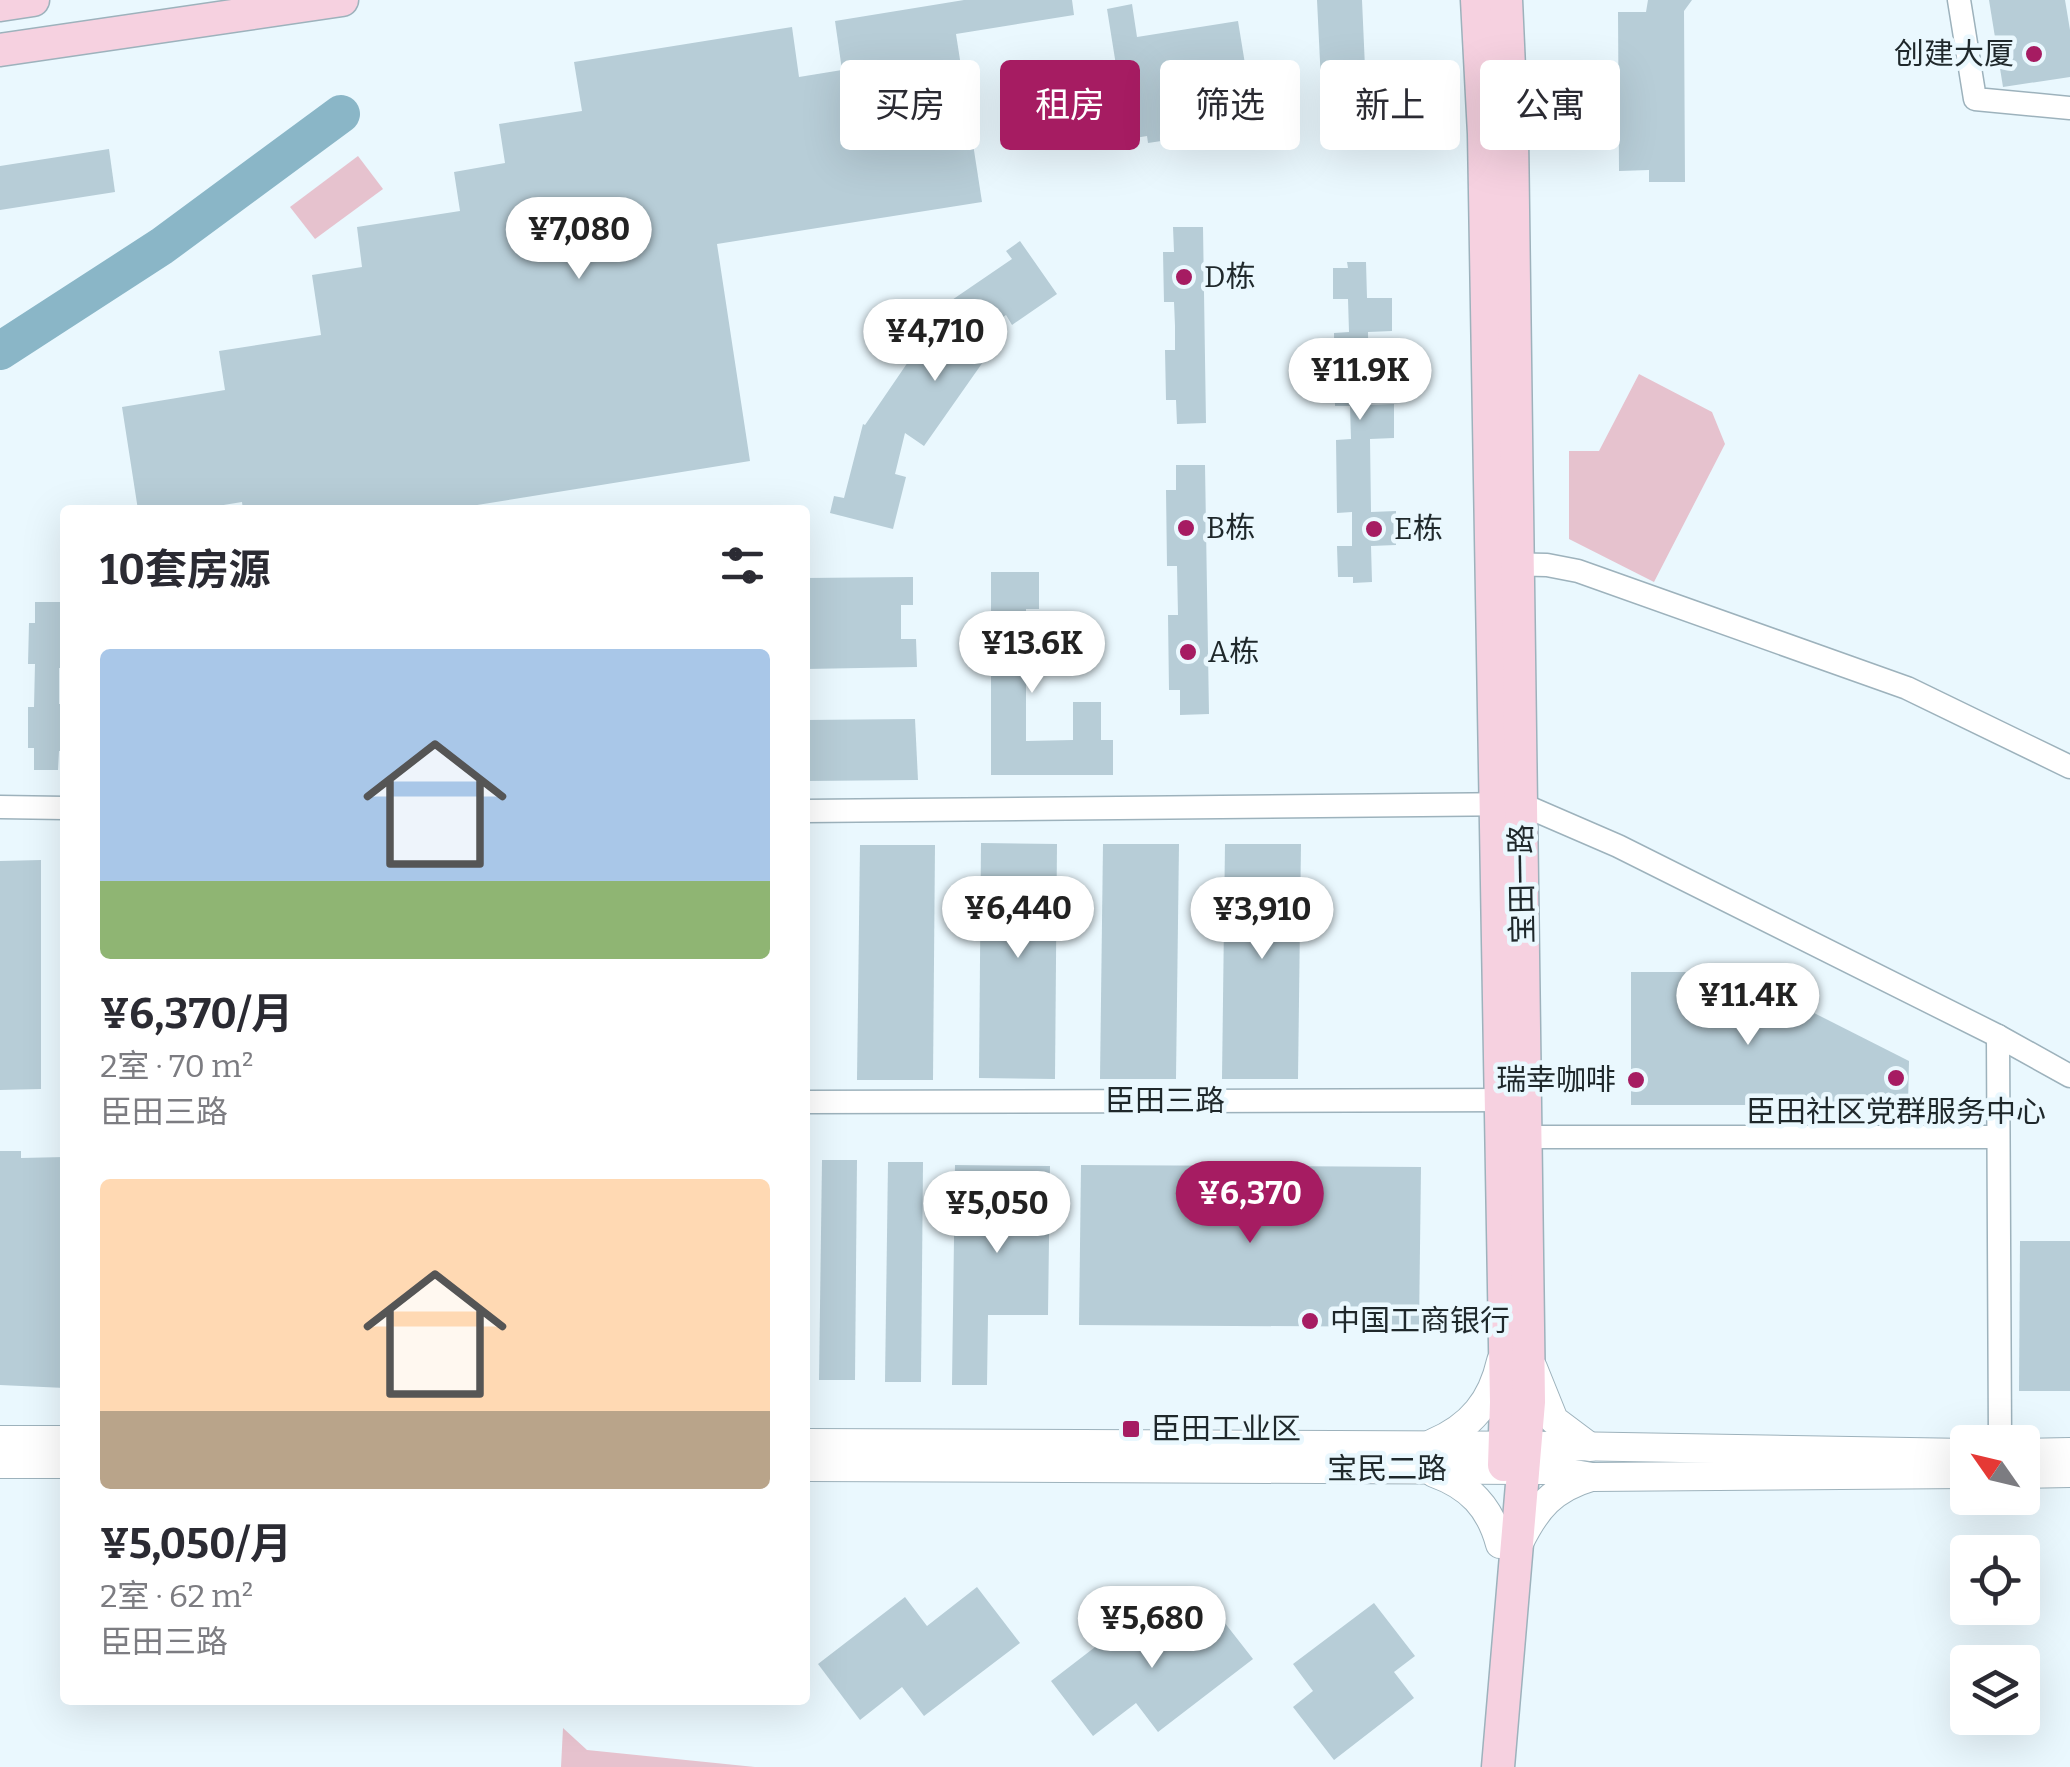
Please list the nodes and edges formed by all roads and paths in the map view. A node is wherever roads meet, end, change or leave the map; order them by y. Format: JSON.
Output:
{"nodes":[{"id":1,"x":33,"y":0,"type":"edge"},
{"id":2,"x":342,"y":0,"type":"edge"},
{"id":3,"x":1477,"y":0,"type":"edge"},
{"id":4,"x":1506,"y":0,"type":"edge"},
{"id":5,"x":1959,"y":0,"type":"edge"},
{"id":6,"x":0,"y":5,"type":"edge"},
{"id":7,"x":0,"y":50,"type":"edge"},
{"id":8,"x":2070,"y":108,"type":"edge"},
{"id":9,"x":1504,"y":563,"type":"junction"},
{"id":10,"x":2070,"y":767,"type":"edge"},
{"id":11,"x":1508,"y":804,"type":"junction"},
{"id":12,"x":0,"y":807,"type":"edge"},
{"id":13,"x":60,"y":808,"type":"edge"},
{"id":14,"x":810,"y":811,"type":"edge"},
{"id":15,"x":1998,"y":1036,"type":"junction"},
{"id":16,"x":2070,"y":1076,"type":"edge"},
{"id":17,"x":1513,"y":1100,"type":"junction"},
{"id":18,"x":810,"y":1102,"type":"edge"},
{"id":19,"x":1526,"y":1137,"type":"junction"},
{"id":20,"x":1998,"y":1138,"type":"junction"},
{"id":21,"x":1517,"y":1344,"type":"junction"},
{"id":22,"x":2000,"y":1425,"type":"edge"},
{"id":23,"x":0,"y":1440,"type":"edge"},
{"id":24,"x":60,"y":1440,"type":"edge"},
{"id":25,"x":810,"y":1443,"type":"edge"},
{"id":26,"x":1592,"y":1448,"type":"junction"},
{"id":27,"x":2070,"y":1452,"type":"edge"},
{"id":28,"x":1950,"y":1453,"type":"edge"},
{"id":29,"x":2040,"y":1453,"type":"edge"},
{"id":30,"x":1279,"y":1457,"type":"junction"},
{"id":31,"x":1424,"y":1458,"type":"junction"},
{"id":32,"x":1515,"y":1458,"type":"junction"},
{"id":33,"x":0,"y":1464,"type":"edge"},
{"id":34,"x":60,"y":1464,"type":"edge"},
{"id":35,"x":810,"y":1467,"type":"edge"},
{"id":36,"x":2070,"y":1473,"type":"edge"},
{"id":37,"x":1950,"y":1474,"type":"edge"},
{"id":38,"x":2040,"y":1474,"type":"edge"},
{"id":39,"x":1592,"y":1477,"type":"junction"},
{"id":40,"x":1509,"y":1544,"type":"junction"},
{"id":41,"x":1478,"y":1767,"type":"edge"},
{"id":42,"x":1498,"y":1767,"type":"edge"}],
"edges":[{"from":1,"to":6,"type":"main road"},
{"from":2,"to":7,"type":"main road"},
{"from":3,"to":9,"type":"main road","name":"宝田一路"},
{"from":4,"to":9,"type":"main road","name":"宝田一路"},
{"from":5,"to":8,"type":"street"},
{"from":9,"to":10,"type":"street"},
{"from":9,"to":11,"type":"main road","name":"宝田一路"},
{"from":11,"to":14,"type":"street"},
{"from":11,"to":15,"type":"street"},
{"from":11,"to":17,"type":"main road","name":"宝田一路"},
{"from":12,"to":13,"type":"street"},
{"from":15,"to":16,"type":"street"},
{"from":15,"to":20,"type":"street"},
{"from":17,"to":18,"type":"street","name":"臣田三路"},
{"from":17,"to":19,"type":"main road","name":"宝田一路"},
{"from":17,"to":21,"type":"main road","name":"宝田一路"},
{"from":19,"to":20,"type":"street"},
{"from":19,"to":21,"type":"main road","name":"宝田一路"},
{"from":20,"to":22,"type":"street"},
{"from":21,"to":26,"type":"street"},
{"from":21,"to":31,"type":"street"},
{"from":21,"to":32,"type":"main road","name":"宝田一路"},
{"from":23,"to":24,"type":"street"},
{"from":25,"to":30,"type":"street","name":"宝民二路"},
{"from":26,"to":28,"type":"street","name":"宝民二路"},
{"from":26,"to":32,"type":"street","name":"宝民二路"},
{"from":27,"to":29,"type":"street"},
{"from":30,"to":31,"type":"street","name":"宝民二路"},
{"from":30,"to":35,"type":"street","name":"宝民二路"},
{"from":31,"to":32,"type":"street","name":"宝民二路"},
{"from":31,"to":40,"type":"street"},
{"from":32,"to":39,"type":"street","name":"宝民二路"},
{"from":32,"to":40,"type":"main road","name":"宝田一路"},
{"from":33,"to":34,"type":"street"},
{"from":36,"to":38,"type":"street"},
{"from":37,"to":39,"type":"street","name":"宝民二路"},
{"from":39,"to":40,"type":"street"},
{"from":40,"to":41,"type":"main road","name":"宝田一路"},
{"from":40,"to":42,"type":"main road","name":"宝田一路"}]}
